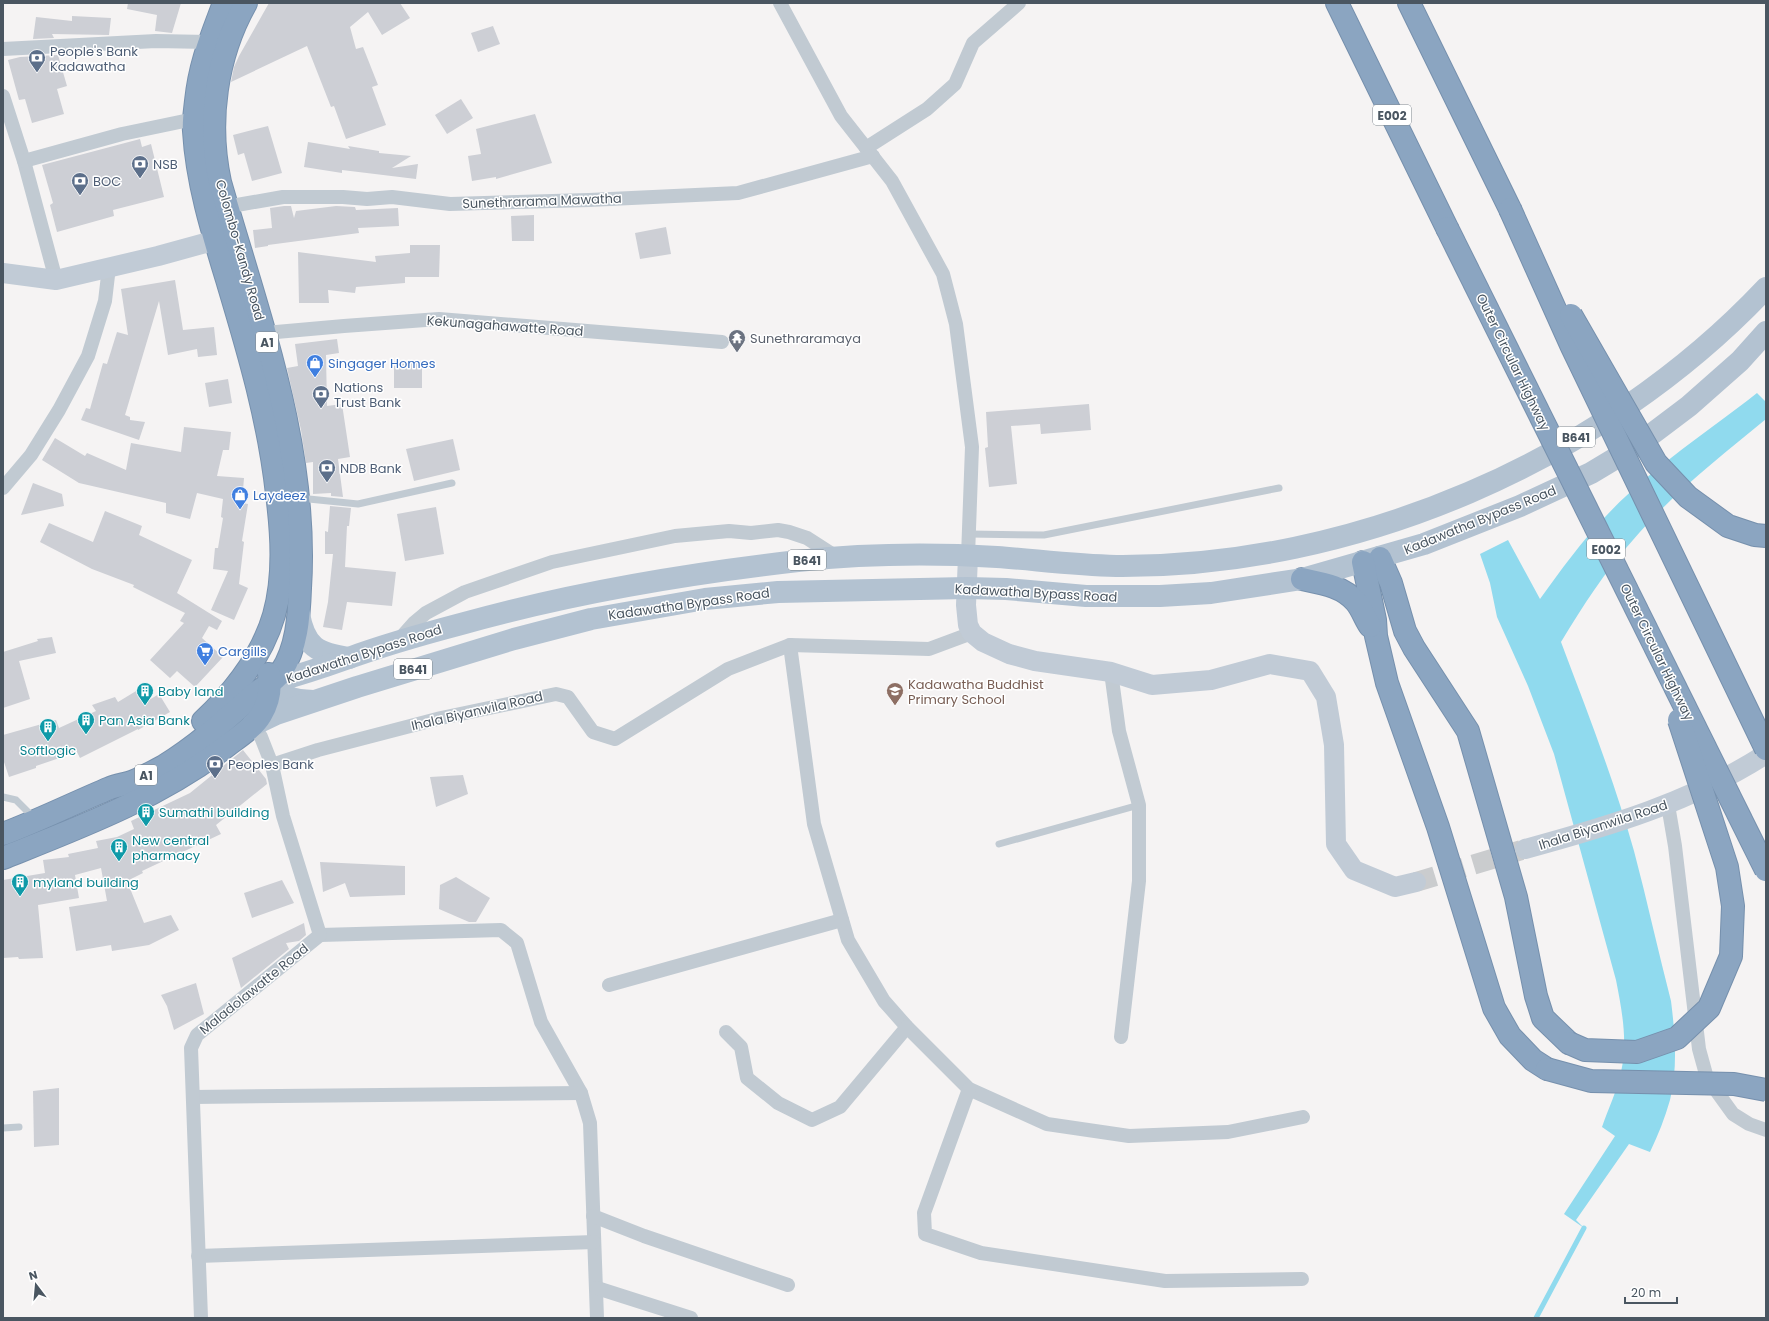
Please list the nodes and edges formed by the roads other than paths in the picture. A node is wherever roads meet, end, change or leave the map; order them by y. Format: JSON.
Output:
{"nodes":[{"id":1,"x":224,"y":3,"type":"edge"},
{"id":2,"x":246,"y":3,"type":"edge"},
{"id":3,"x":780,"y":3,"type":"edge"},
{"id":4,"x":1019,"y":3,"type":"edge"},
{"id":5,"x":1337,"y":3,"type":"edge"},
{"id":6,"x":1409,"y":3,"type":"edge"},
{"id":7,"x":208,"y":42,"type":"junction"},
{"id":8,"x":3,"y":50,"type":"edge"},
{"id":9,"x":3,"y":96,"type":"edge"},
{"id":10,"x":194,"y":119,"type":"junction"},
{"id":11,"x":869,"y":152,"type":"junction"},
{"id":12,"x":24,"y":161,"type":"junction"},
{"id":13,"x":217,"y":208,"type":"junction"},
{"id":14,"x":1510,"y":208,"type":"junction"},
{"id":15,"x":225,"y":237,"type":"junction"},
{"id":16,"x":109,"y":267,"type":"junction"},
{"id":17,"x":3,"y":273,"type":"edge"},
{"id":18,"x":56,"y":280,"type":"junction"},
{"id":19,"x":1766,"y":288,"type":"edge"},
{"id":20,"x":1766,"y":332,"type":"edge"},
{"id":21,"x":264,"y":333,"type":"junction"},
{"id":22,"x":722,"y":342,"type":"dead end"},
{"id":23,"x":452,"y":483,"type":"dead end"},
{"id":24,"x":3,"y":488,"type":"edge"},
{"id":25,"x":1279,"y":488,"type":"dead end"},
{"id":26,"x":298,"y":498,"type":"junction"},
{"id":27,"x":1363,"y":532,"type":"junction"},
{"id":28,"x":968,"y":534,"type":"junction"},
{"id":29,"x":1766,"y":536,"type":"edge"},
{"id":30,"x":968,"y":556,"type":"junction"},
{"id":31,"x":838,"y":558,"type":"junction"},
{"id":32,"x":1371,"y":560,"type":"junction"},
{"id":33,"x":1302,"y":579,"type":"junction"},
{"id":34,"x":967,"y":588,"type":"junction"},
{"id":35,"x":299,"y":614,"type":"junction"},
{"id":36,"x":972,"y":633,"type":"junction"},
{"id":37,"x":1376,"y":636,"type":"junction"},
{"id":38,"x":264,"y":639,"type":"junction"},
{"id":39,"x":396,"y":643,"type":"junction"},
{"id":40,"x":790,"y":645,"type":"junction"},
{"id":41,"x":1655,"y":649,"type":"junction"},
{"id":42,"x":349,"y":658,"type":"junction"},
{"id":43,"x":1111,"y":672,"type":"junction"},
{"id":44,"x":270,"y":683,"type":"junction"},
{"id":45,"x":313,"y":701,"type":"junction"},
{"id":46,"x":253,"y":726,"type":"junction"},
{"id":47,"x":1766,"y":750,"type":"edge"},
{"id":48,"x":1766,"y":754,"type":"edge"},
{"id":49,"x":272,"y":766,"type":"junction"},
{"id":50,"x":112,"y":788,"type":"junction"},
{"id":51,"x":3,"y":798,"type":"edge"},
{"id":52,"x":1139,"y":805,"type":"junction"},
{"id":53,"x":1668,"y":805,"type":"junction"},
{"id":54,"x":37,"y":821,"type":"junction"},
{"id":55,"x":3,"y":834,"type":"edge"},
{"id":56,"x":999,"y":844,"type":"dead end"},
{"id":57,"x":1525,"y":850,"type":"tunnel mouth"},
{"id":58,"x":3,"y":858,"type":"edge"},
{"id":59,"x":1766,"y":870,"type":"edge"},
{"id":60,"x":1416,"y":882,"type":"tunnel mouth"},
{"id":61,"x":842,"y":920,"type":"junction"},
{"id":62,"x":320,"y":935,"type":"junction"},
{"id":63,"x":609,"y":985,"type":"dead end"},
{"id":64,"x":907,"y":1027,"type":"junction"},
{"id":65,"x":726,"y":1032,"type":"dead end"},
{"id":66,"x":1121,"y":1038,"type":"dead end"},
{"id":67,"x":969,"y":1089,"type":"junction"},
{"id":68,"x":1766,"y":1090,"type":"edge"},
{"id":69,"x":581,"y":1093,"type":"junction"},
{"id":70,"x":193,"y":1097,"type":"junction"},
{"id":71,"x":1303,"y":1117,"type":"dead end"},
{"id":72,"x":19,"y":1127,"type":"dead end"},
{"id":73,"x":3,"y":1128,"type":"edge"},
{"id":74,"x":1766,"y":1130,"type":"edge"},
{"id":75,"x":593,"y":1216,"type":"junction"},
{"id":76,"x":594,"y":1242,"type":"junction"},
{"id":77,"x":198,"y":1256,"type":"junction"},
{"id":78,"x":1302,"y":1280,"type":"dead end"},
{"id":79,"x":788,"y":1285,"type":"dead end"},
{"id":80,"x":597,"y":1288,"type":"junction"},
{"id":81,"x":200,"y":1318,"type":"edge"},
{"id":82,"x":597,"y":1318,"type":"edge"},
{"id":83,"x":691,"y":1318,"type":"edge"}],
"edges":[{"from":1,"to":7,"type":"highway","name":"Colombo-Kandy Road","number":"A1"},
{"from":2,"to":13,"type":"highway","name":"Colombo-Kandy Road","number":"A1"},
{"from":3,"to":11,"type":"street"},
{"from":4,"to":11,"type":"street","name":"Sunethrarama Mawatha"},
{"from":5,"to":41,"type":"highway","name":"Outer Circular Highway","number":"E002","bridge":true},
{"from":6,"to":14,"type":"highway"},
{"from":7,"to":8,"type":"street"},
{"from":7,"to":10,"type":"highway","name":"Colombo-Kandy Road","number":"A1"},
{"from":9,"to":12,"type":"street"},
{"from":10,"to":12,"type":"street"},
{"from":10,"to":13,"type":"highway","name":"Colombo-Kandy Road","number":"A1"},
{"from":11,"to":13,"type":"street","name":"Sunethrarama Mawatha"},
{"from":11,"to":28,"type":"street"},
{"from":12,"to":18,"type":"street"},
{"from":13,"to":15,"type":"highway","name":"Colombo-Kandy Road","number":"A1"},
{"from":14,"to":29,"type":"highway","bridge":true},
{"from":14,"to":47,"type":"highway","bridge":true},
{"from":15,"to":16,"type":"street"},
{"from":15,"to":21,"type":"highway","name":"Colombo-Kandy Road","number":"A1"},
{"from":15,"to":38,"type":"highway","name":"Colombo-Kandy Road","number":"A1"},
{"from":16,"to":18,"type":"street"},
{"from":16,"to":24,"type":"street"},
{"from":17,"to":18,"type":"street"},
{"from":19,"to":27,"type":"main road","name":"Kadawatha Bypass Road","number":"B641"},
{"from":20,"to":32,"type":"main road","name":"Kadawatha Bypass Road","number":"B641"},
{"from":21,"to":22,"type":"street","name":"Kekunagahawatte Road"},
{"from":21,"to":26,"type":"highway","name":"Colombo-Kandy Road","number":"A1"},
{"from":23,"to":26,"type":"lane"},
{"from":25,"to":28,"type":"lane"},
{"from":26,"to":35,"type":"highway","name":"Colombo-Kandy Road","number":"A1"},
{"from":27,"to":30,"type":"main road","name":"Kadawatha Bypass Road","number":"B641"},
{"from":27,"to":32,"type":"main road"},
{"from":28,"to":30,"type":"street"},
{"from":30,"to":31,"type":"main road","name":"Kadawatha Bypass Road","number":"B641"},
{"from":30,"to":34,"type":"street"},
{"from":31,"to":39,"type":"main road","name":"Kadawatha Bypass Road","number":"B641"},
{"from":31,"to":39,"type":"street"},
{"from":32,"to":33,"type":"main road","name":"Kadawatha Bypass Road","number":"B641"},
{"from":32,"to":37,"type":"highway"},
{"from":32,"to":41,"type":"highway","bridge":true},
{"from":33,"to":34,"type":"main road","name":"Kadawatha Bypass Road","number":"B641"},
{"from":33,"to":37,"type":"highway"},
{"from":34,"to":36,"type":"street"},
{"from":34,"to":45,"type":"main road","name":"Kadawatha Bypass Road","number":"B641"},
{"from":35,"to":42,"type":"main road"},
{"from":35,"to":44,"type":"highway","name":"Colombo-Kandy Road","number":"A1"},
{"from":36,"to":40,"type":"street","name":"Ihala Biyanwila Road"},
{"from":36,"to":43,"type":"street"},
{"from":37,"to":68,"type":"highway","bridge":true},
{"from":38,"to":44,"type":"highway"},
{"from":38,"to":50,"type":"highway","number":"A1"},
{"from":39,"to":42,"type":"main road","name":"Kadawatha Bypass Road","number":"B641"},
{"from":40,"to":49,"type":"street","name":"Ihala Biyanwila Road"},
{"from":40,"to":61,"type":"street"},
{"from":41,"to":59,"type":"highway","name":"Outer Circular Highway","number":"E002","bridge":true},
{"from":42,"to":44,"type":"main road","name":"Kadawatha Bypass Road","number":"B641"},
{"from":43,"to":52,"type":"street"},
{"from":43,"to":60,"type":"street"},
{"from":44,"to":45,"type":"main road"},
{"from":44,"to":46,"type":"highway","number":"A1"},
{"from":44,"to":50,"type":"highway","name":"Colombo-Kandy Road","number":"A1"},
{"from":45,"to":46,"type":"main road","name":"Kadawatha Bypass Road","number":"B641"},
{"from":46,"to":49,"type":"street"},
{"from":46,"to":58,"type":"highway","number":"A1"},
{"from":48,"to":53,"type":"street","name":"Ihala Biyanwila Road"},
{"from":49,"to":62,"type":"street","name":"Maladolawatte Road"},
{"from":50,"to":54,"type":"highway","name":"Colombo-Kandy Road","number":"A1"},
{"from":51,"to":54,"type":"lane"},
{"from":52,"to":56,"type":"lane"},
{"from":52,"to":66,"type":"street"},
{"from":53,"to":57,"type":"street","name":"Ihala Biyanwila Road"},
{"from":53,"to":74,"type":"street"},
{"from":54,"to":55,"type":"highway","name":"Colombo-Kandy Road","number":"A1"},
{"from":61,"to":63,"type":"street"},
{"from":61,"to":64,"type":"street"},
{"from":62,"to":69,"type":"street"},
{"from":62,"to":70,"type":"street","name":"Maladolawatte Road"},
{"from":64,"to":65,"type":"street"},
{"from":64,"to":67,"type":"street"},
{"from":67,"to":71,"type":"street"},
{"from":67,"to":78,"type":"street"},
{"from":69,"to":70,"type":"street"},
{"from":69,"to":75,"type":"street"},
{"from":70,"to":77,"type":"street","name":"Maladolawatte Road"},
{"from":72,"to":73,"type":"lane"},
{"from":75,"to":76,"type":"street"},
{"from":75,"to":79,"type":"street"},
{"from":76,"to":77,"type":"street"},
{"from":76,"to":80,"type":"street"},
{"from":77,"to":81,"type":"street","name":"Maladolawatte Road"},
{"from":80,"to":82,"type":"street"},
{"from":80,"to":83,"type":"street"}]}
